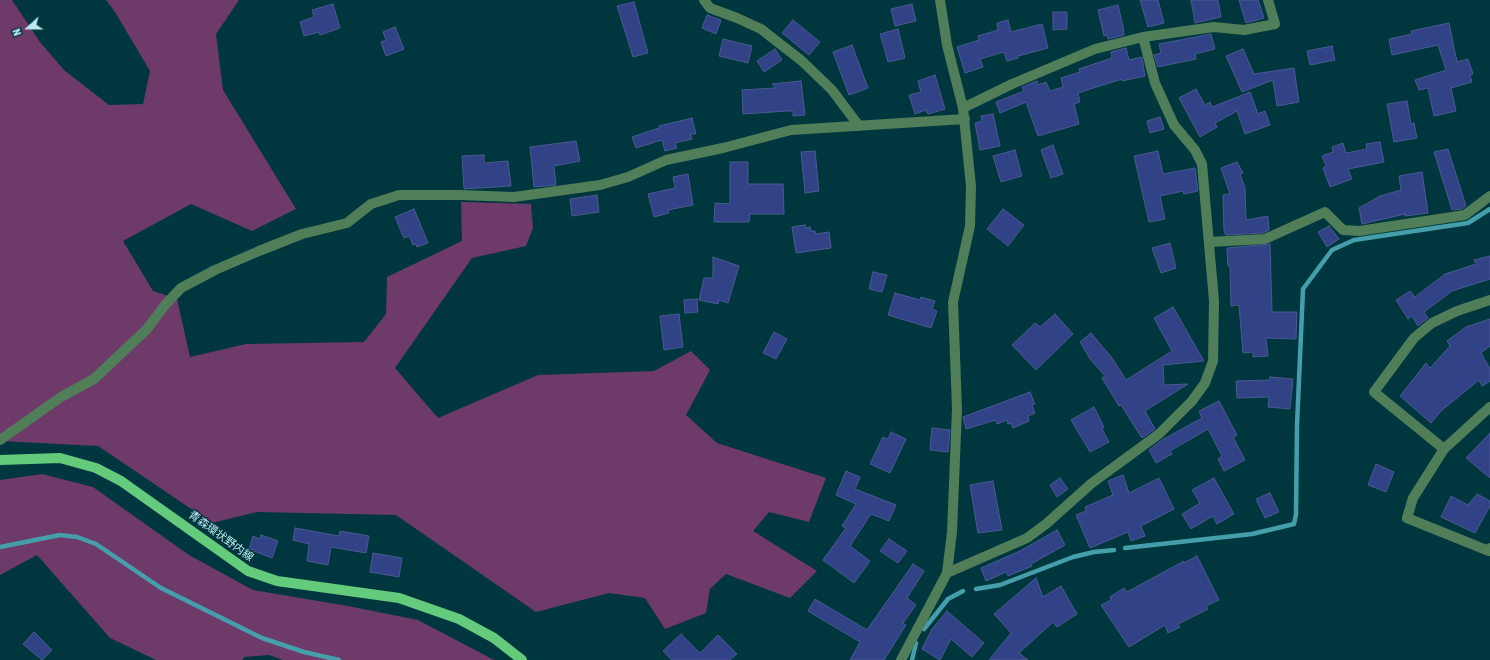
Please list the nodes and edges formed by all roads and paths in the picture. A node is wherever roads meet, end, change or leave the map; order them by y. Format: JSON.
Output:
{"nodes":[{"id":1,"x":704,"y":0,"type":"edge"},
{"id":2,"x":940,"y":0,"type":"edge"},
{"id":3,"x":1268,"y":0,"type":"edge"},
{"id":4,"x":1143,"y":36,"type":"junction"},
{"id":5,"x":963,"y":108,"type":"junction"},
{"id":6,"x":965,"y":119,"type":"junction"},
{"id":7,"x":859,"y":126,"type":"junction"},
{"id":8,"x":1490,"y":196,"type":"edge"},
{"id":9,"x":1210,"y":242,"type":"junction"},
{"id":10,"x":1490,"y":300,"type":"edge"},
{"id":11,"x":1490,"y":407,"type":"edge"},
{"id":12,"x":0,"y":440,"type":"edge"},
{"id":13,"x":1444,"y":450,"type":"junction"},
{"id":14,"x":0,"y":460,"type":"edge"},
{"id":15,"x":1490,"y":548,"type":"edge"},
{"id":16,"x":947,"y":573,"type":"junction"},
{"id":17,"x":522,"y":660,"type":"edge"},
{"id":18,"x":901,"y":660,"type":"edge"}],
"edges":[{"from":1,"to":7,"type":"street"},
{"from":2,"to":5,"type":"street"},
{"from":3,"to":4,"type":"street"},
{"from":4,"to":5,"type":"street"},
{"from":4,"to":9,"type":"street"},
{"from":5,"to":6,"type":"street"},
{"from":6,"to":7,"type":"street"},
{"from":6,"to":16,"type":"street"},
{"from":7,"to":12,"type":"street"},
{"from":8,"to":9,"type":"street"},
{"from":9,"to":16,"type":"street"},
{"from":10,"to":13,"type":"street"},
{"from":11,"to":13,"type":"street"},
{"from":13,"to":15,"type":"street"},
{"from":14,"to":17,"type":"main road","name":"青森環状野内線"},
{"from":16,"to":18,"type":"street"}]}
